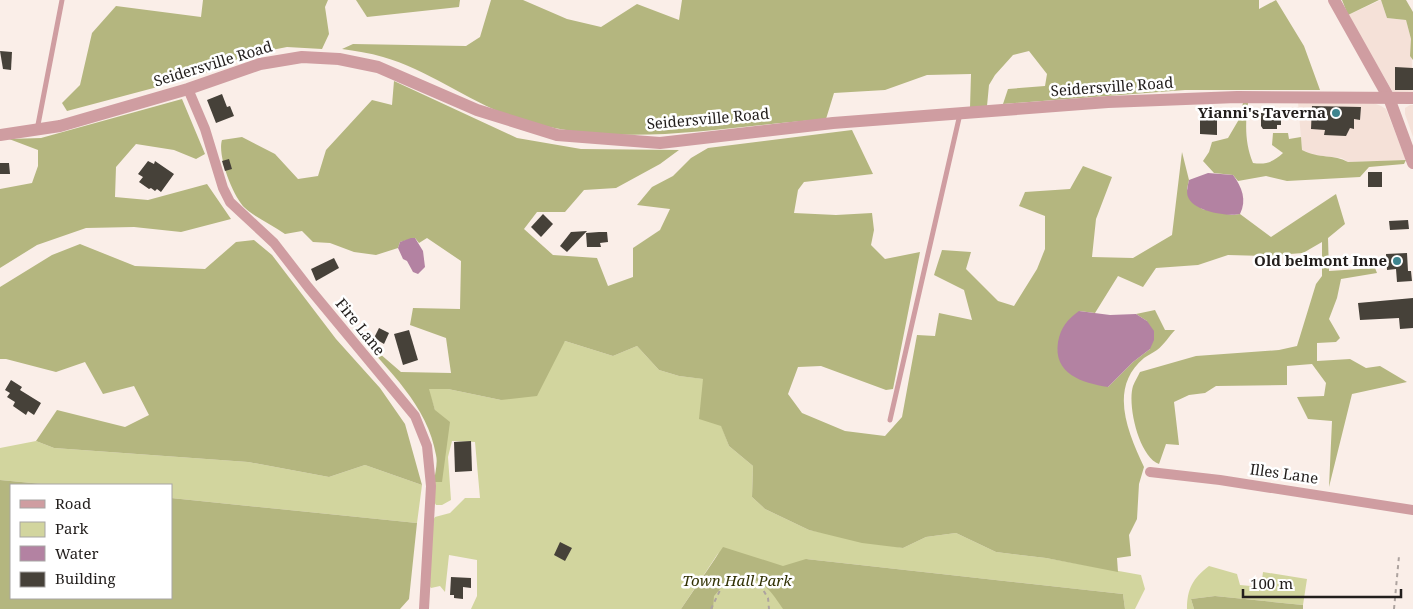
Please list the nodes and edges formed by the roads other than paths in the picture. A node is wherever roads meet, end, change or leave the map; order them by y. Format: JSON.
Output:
{"nodes":[{"id":1,"x":62,"y":0,"type":"edge"},
{"id":2,"x":1334,"y":0,"type":"edge"},
{"id":3,"x":188,"y":89,"type":"junction"},
{"id":4,"x":1388,"y":98,"type":"junction"},
{"id":5,"x":1413,"y":98,"type":"edge"},
{"id":6,"x":960,"y":114,"type":"junction"},
{"id":7,"x":37,"y":130,"type":"junction"},
{"id":8,"x":0,"y":135,"type":"edge"},
{"id":9,"x":1413,"y":163,"type":"edge"},
{"id":10,"x":890,"y":420,"type":"dead end"},
{"id":11,"x":1150,"y":472,"type":"dead end"},
{"id":12,"x":1413,"y":510,"type":"edge"},
{"id":13,"x":424,"y":609,"type":"edge"}],
"edges":[{"from":1,"to":7,"type":"lane"},
{"from":2,"to":4,"type":"street"},
{"from":3,"to":6,"type":"street","name":"Seidersville Road"},
{"from":3,"to":7,"type":"street","name":"Seidersville Road"},
{"from":3,"to":13,"type":"street","name":"Fire Lane"},
{"from":4,"to":5,"type":"street","name":"Seidersville Road"},
{"from":4,"to":6,"type":"street","name":"Seidersville Road"},
{"from":4,"to":9,"type":"street"},
{"from":6,"to":10,"type":"lane"},
{"from":7,"to":8,"type":"street","name":"Seidersville Road"},
{"from":11,"to":12,"type":"street","name":"Illes Lane"}]}
